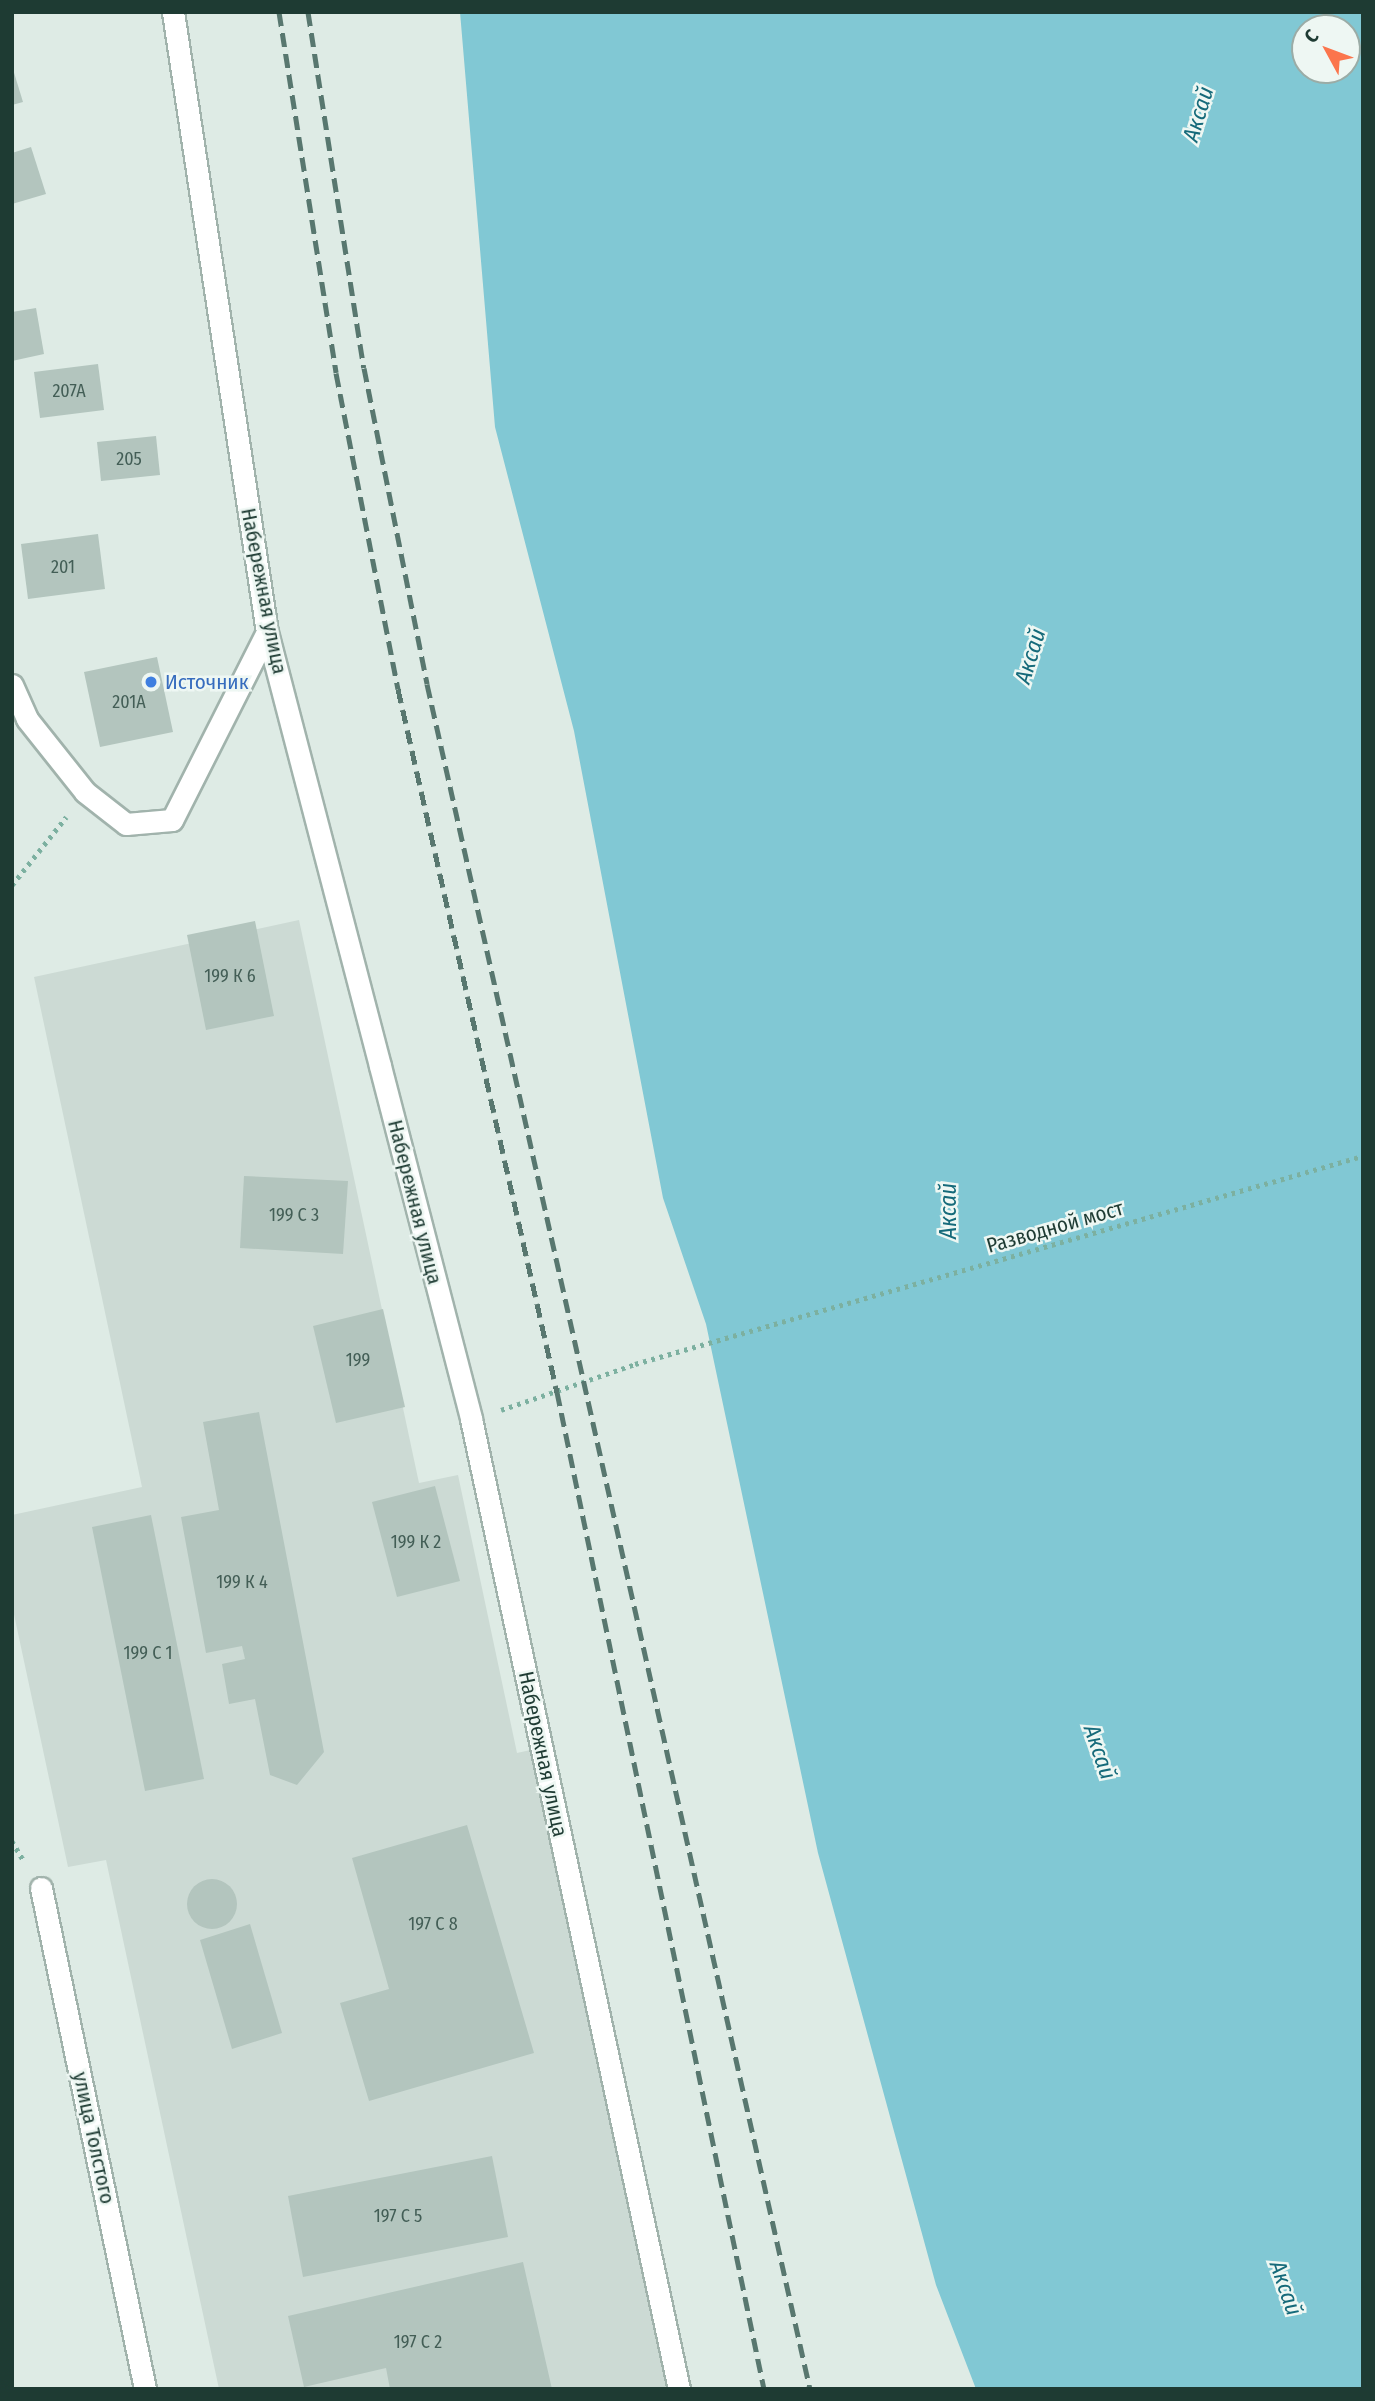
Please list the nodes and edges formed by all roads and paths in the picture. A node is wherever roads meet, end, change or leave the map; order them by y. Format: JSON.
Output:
{"nodes":[{"id":1,"x":173,"y":12,"type":"edge"},
{"id":2,"x":267,"y":632,"type":"junction"},
{"id":3,"x":12,"y":685,"type":"edge"},
{"id":4,"x":85,"y":792,"type":"junction"},
{"id":5,"x":12,"y":885,"type":"edge"},
{"id":6,"x":1363,"y":1156,"type":"edge"},
{"id":7,"x":471,"y":1419,"type":"junction"},
{"id":8,"x":41,"y":1888,"type":"dead end"},
{"id":9,"x":145,"y":2389,"type":"edge"},
{"id":10,"x":679,"y":2389,"type":"edge"}],
"edges":[{"from":1,"to":2,"type":"street","name":"Набережная улица"},
{"from":2,"to":4,"type":"street"},
{"from":2,"to":7,"type":"street","name":"Набережная улица"},
{"from":3,"to":4,"type":"street"},
{"from":4,"to":5,"type":"path"},
{"from":6,"to":7,"type":"path","name":"Разводной мост"},
{"from":7,"to":10,"type":"street","name":"Набережная улица"},
{"from":8,"to":9,"type":"street","name":"улица Толстого"}]}
